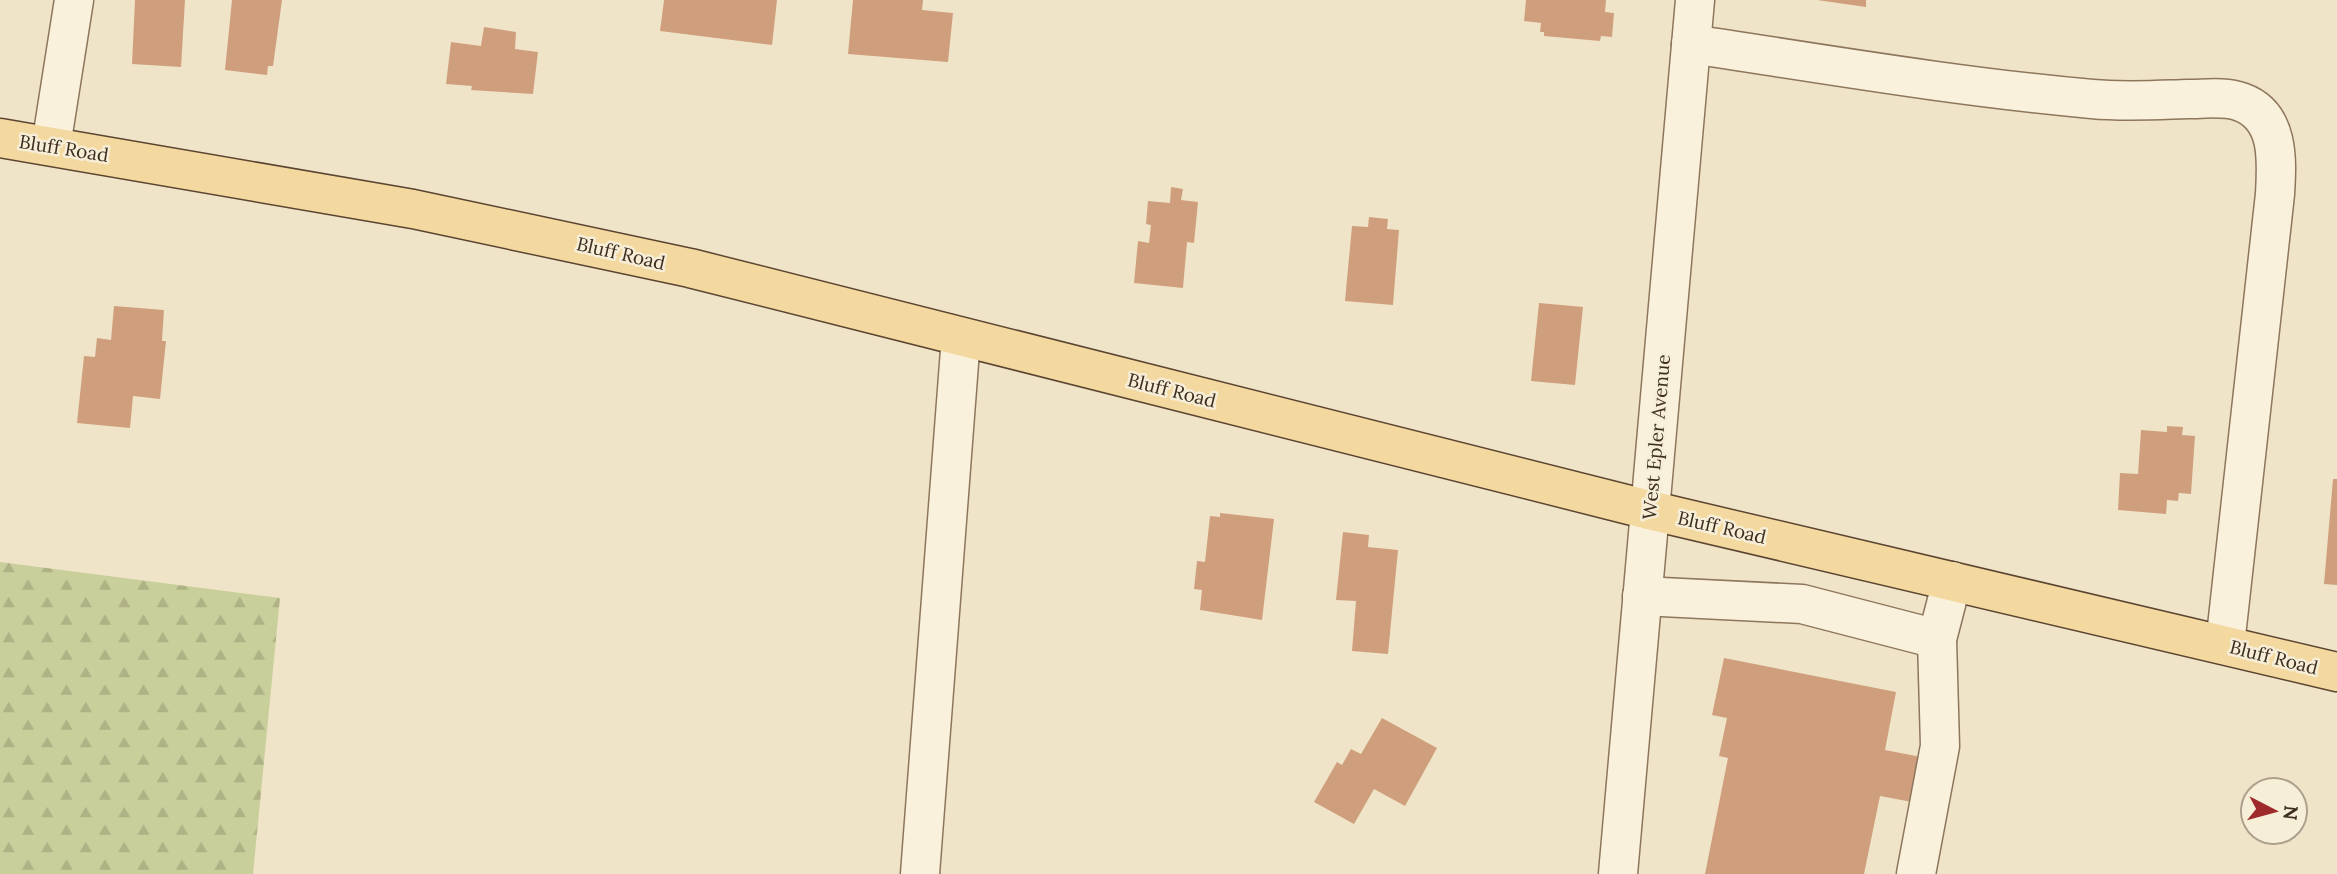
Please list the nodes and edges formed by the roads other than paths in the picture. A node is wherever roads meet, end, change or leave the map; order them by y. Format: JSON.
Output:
{"nodes":[{"id":1,"x":74,"y":0,"type":"edge"},
{"id":2,"x":1695,"y":0,"type":"edge"},
{"id":3,"x":1691,"y":44,"type":"junction"},
{"id":4,"x":0,"y":138,"type":"edge"},
{"id":5,"x":51,"y":146,"type":"junction"},
{"id":6,"x":961,"y":337,"type":"junction"},
{"id":7,"x":1648,"y":510,"type":"junction"},
{"id":8,"x":1952,"y":581,"type":"junction"},
{"id":9,"x":1642,"y":596,"type":"junction"},
{"id":10,"x":1937,"y":639,"type":"junction"},
{"id":11,"x":2225,"y":645,"type":"junction"},
{"id":12,"x":2337,"y":672,"type":"edge"},
{"id":13,"x":920,"y":874,"type":"edge"},
{"id":14,"x":1618,"y":874,"type":"edge"},
{"id":15,"x":1916,"y":874,"type":"edge"}],
"edges":[{"from":1,"to":5,"type":"street"},
{"from":2,"to":3,"type":"street","name":"West Epler Avenue"},
{"from":3,"to":7,"type":"street","name":"West Epler Avenue"},
{"from":3,"to":11,"type":"street"},
{"from":4,"to":5,"type":"main road","name":"Bluff Road"},
{"from":5,"to":6,"type":"main road","name":"Bluff Road"},
{"from":6,"to":7,"type":"main road","name":"Bluff Road"},
{"from":6,"to":13,"type":"street"},
{"from":7,"to":8,"type":"main road","name":"Bluff Road"},
{"from":7,"to":9,"type":"street","name":"West Epler Avenue"},
{"from":8,"to":10,"type":"street"},
{"from":8,"to":11,"type":"main road","name":"Bluff Road"},
{"from":9,"to":10,"type":"street"},
{"from":9,"to":14,"type":"street","name":"West Epler Avenue"},
{"from":10,"to":15,"type":"street"},
{"from":11,"to":12,"type":"main road","name":"Bluff Road"}]}
